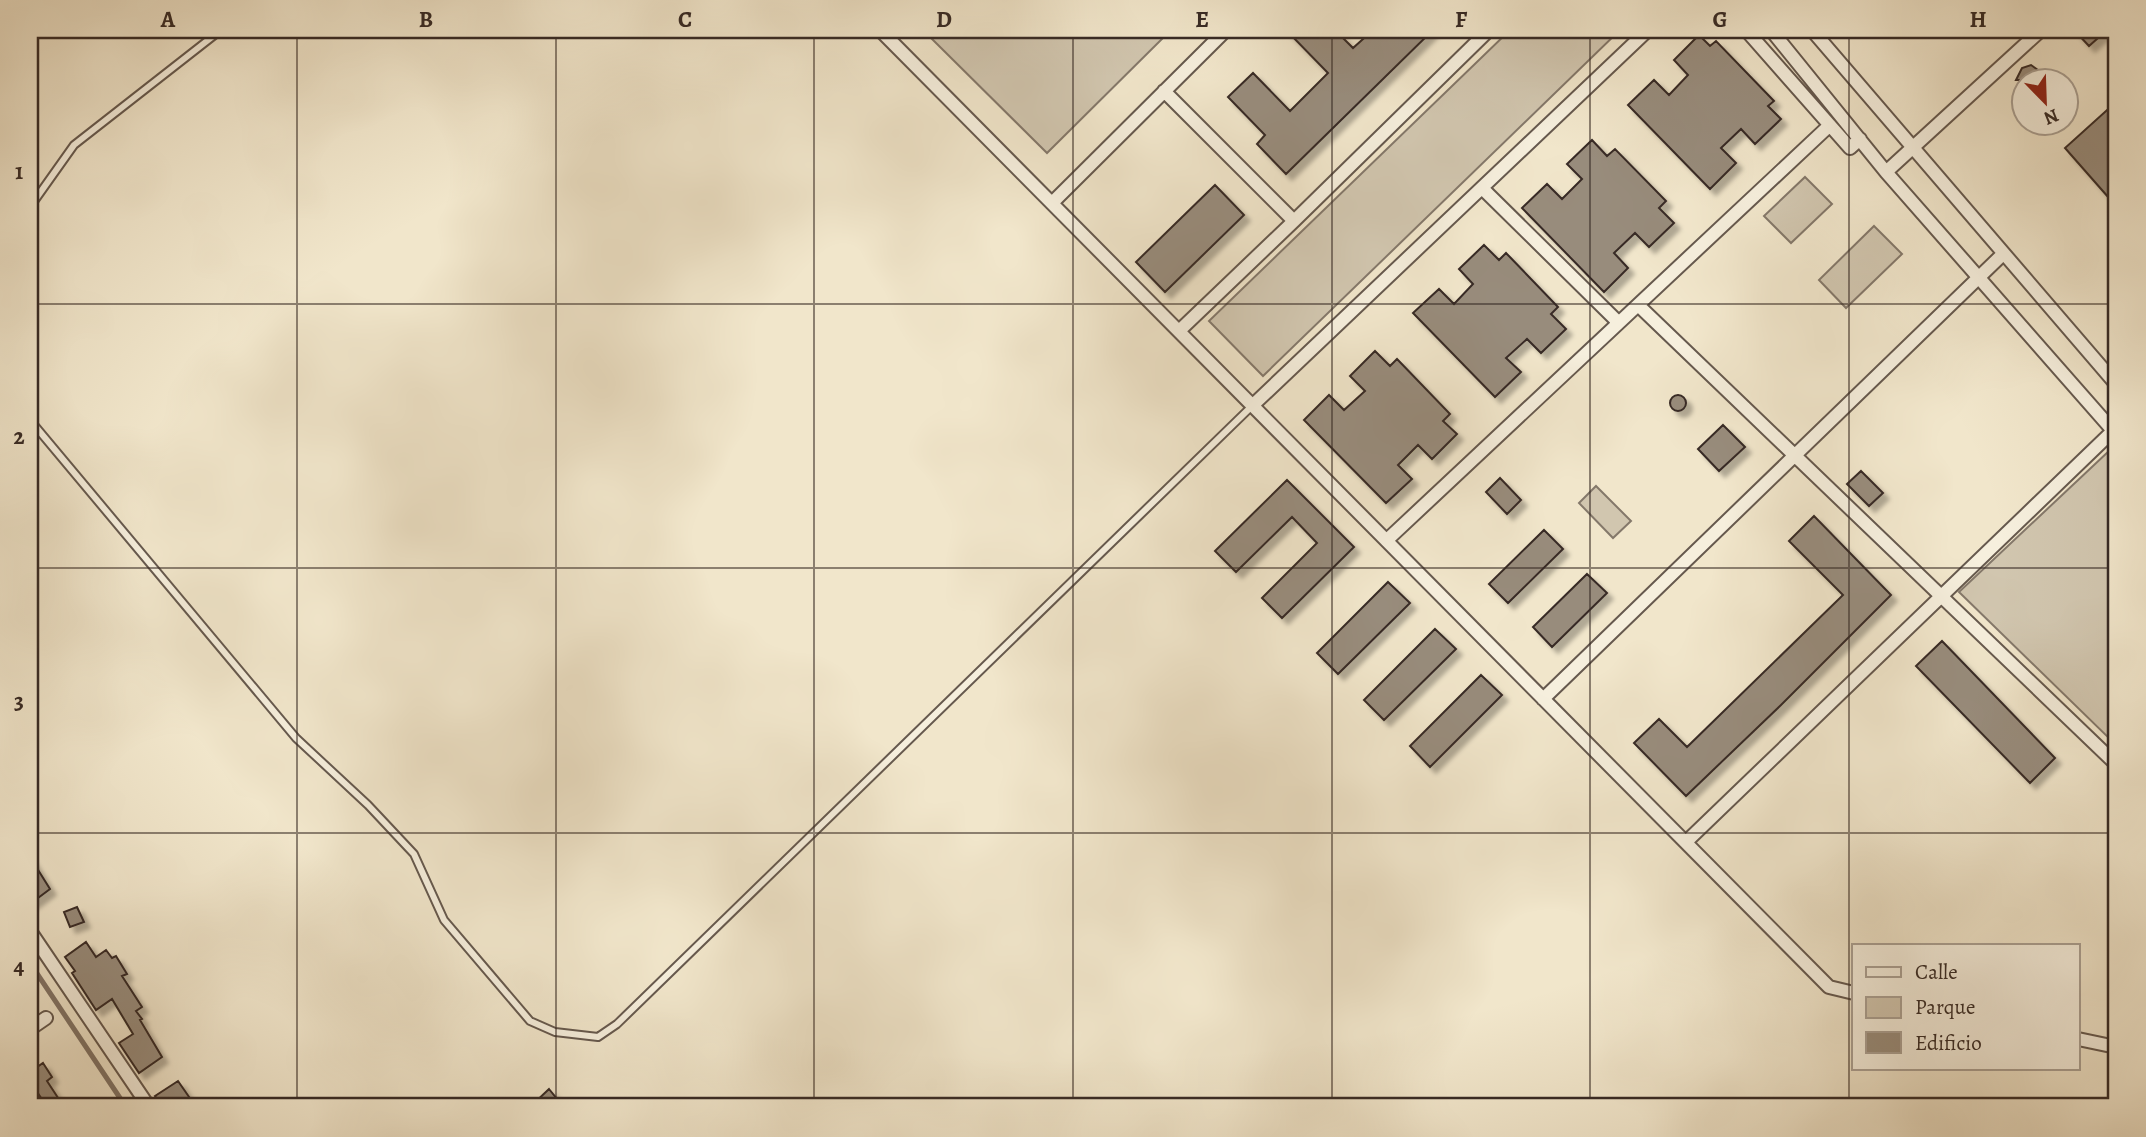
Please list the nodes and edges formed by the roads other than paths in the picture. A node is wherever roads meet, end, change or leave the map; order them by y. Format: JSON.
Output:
{"nodes":[{"id":1,"x":220,"y":30,"type":"edge"},
{"id":2,"x":880,"y":30,"type":"edge"},
{"id":3,"x":1226,"y":30,"type":"edge"},
{"id":4,"x":1489,"y":30,"type":"edge"},
{"id":5,"x":1648,"y":30,"type":"edge"},
{"id":6,"x":1746,"y":30,"type":"edge"},
{"id":7,"x":1771,"y":30,"type":"edge"},
{"id":8,"x":1812,"y":30,"type":"edge"},
{"id":9,"x":2041,"y":30,"type":"edge"},
{"id":10,"x":1164,"y":91,"type":"junction"},
{"id":11,"x":1829,"y":125,"type":"junction"},
{"id":12,"x":1860,"y":139,"type":"junction"},
{"id":13,"x":1912,"y":147,"type":"junction"},
{"id":14,"x":1886,"y":172,"type":"junction"},
{"id":15,"x":1482,"y":188,"type":"junction"},
{"id":16,"x":1052,"y":203,"type":"junction"},
{"id":17,"x":30,"y":207,"type":"edge"},
{"id":18,"x":1294,"y":221,"type":"junction"},
{"id":19,"x":2003,"y":254,"type":"junction"},
{"id":20,"x":1979,"y":277,"type":"junction"},
{"id":21,"x":1638,"y":305,"type":"junction"},
{"id":22,"x":1618,"y":322,"type":"junction"},
{"id":23,"x":1179,"y":331,"type":"junction"},
{"id":24,"x":2116,"y":384,"type":"edge"},
{"id":25,"x":1253,"y":405,"type":"junction"},
{"id":26,"x":30,"y":420,"type":"edge"},
{"id":27,"x":2115,"y":431,"type":"edge"},
{"id":28,"x":1795,"y":455,"type":"junction"},
{"id":29,"x":1387,"y":540,"type":"junction"},
{"id":30,"x":1941,"y":596,"type":"junction"},
{"id":31,"x":1544,"y":699,"type":"junction"},
{"id":32,"x":2116,"y":764,"type":"edge"},
{"id":33,"x":1686,"y":842,"type":"junction"},
{"id":34,"x":30,"y":931,"type":"edge"},
{"id":35,"x":1852,"y":993,"type":"edge"},
{"id":36,"x":46,"y":1018,"type":"dead end"},
{"id":37,"x":30,"y":1030,"type":"edge"},
{"id":38,"x":2080,"y":1039,"type":"edge"},
{"id":39,"x":2116,"y":1047,"type":"edge"},
{"id":40,"x":149,"y":1107,"type":"edge"}],
"edges":[{"from":1,"to":17,"type":"lane"},
{"from":2,"to":16,"type":"street"},
{"from":3,"to":10,"type":"street"},
{"from":4,"to":18,"type":"street"},
{"from":5,"to":15,"type":"street"},
{"from":6,"to":11,"type":"street"},
{"from":7,"to":12,"type":"street"},
{"from":8,"to":13,"type":"street"},
{"from":9,"to":13,"type":"street"},
{"from":10,"to":16,"type":"street"},
{"from":10,"to":18,"type":"street"},
{"from":11,"to":12,"type":"street"},
{"from":11,"to":21,"type":"street"},
{"from":12,"to":14,"type":"street"},
{"from":13,"to":14,"type":"street"},
{"from":13,"to":19,"type":"street"},
{"from":14,"to":20,"type":"street"},
{"from":15,"to":22,"type":"street"},
{"from":15,"to":25,"type":"street"},
{"from":16,"to":23,"type":"street"},
{"from":18,"to":23,"type":"street"},
{"from":19,"to":20,"type":"street"},
{"from":19,"to":24,"type":"street"},
{"from":20,"to":27,"type":"street"},
{"from":20,"to":28,"type":"street"},
{"from":21,"to":22,"type":"street"},
{"from":21,"to":28,"type":"street"},
{"from":22,"to":29,"type":"street"},
{"from":23,"to":25,"type":"street"},
{"from":25,"to":26,"type":"lane"},
{"from":25,"to":29,"type":"street"},
{"from":27,"to":30,"type":"street"},
{"from":28,"to":30,"type":"street"},
{"from":28,"to":31,"type":"street"},
{"from":29,"to":31,"type":"street"},
{"from":30,"to":32,"type":"street"},
{"from":30,"to":33,"type":"street"},
{"from":31,"to":33,"type":"street"},
{"from":33,"to":35,"type":"street"},
{"from":34,"to":40,"type":"street"},
{"from":36,"to":37,"type":"street"},
{"from":38,"to":39,"type":"street"}]}
